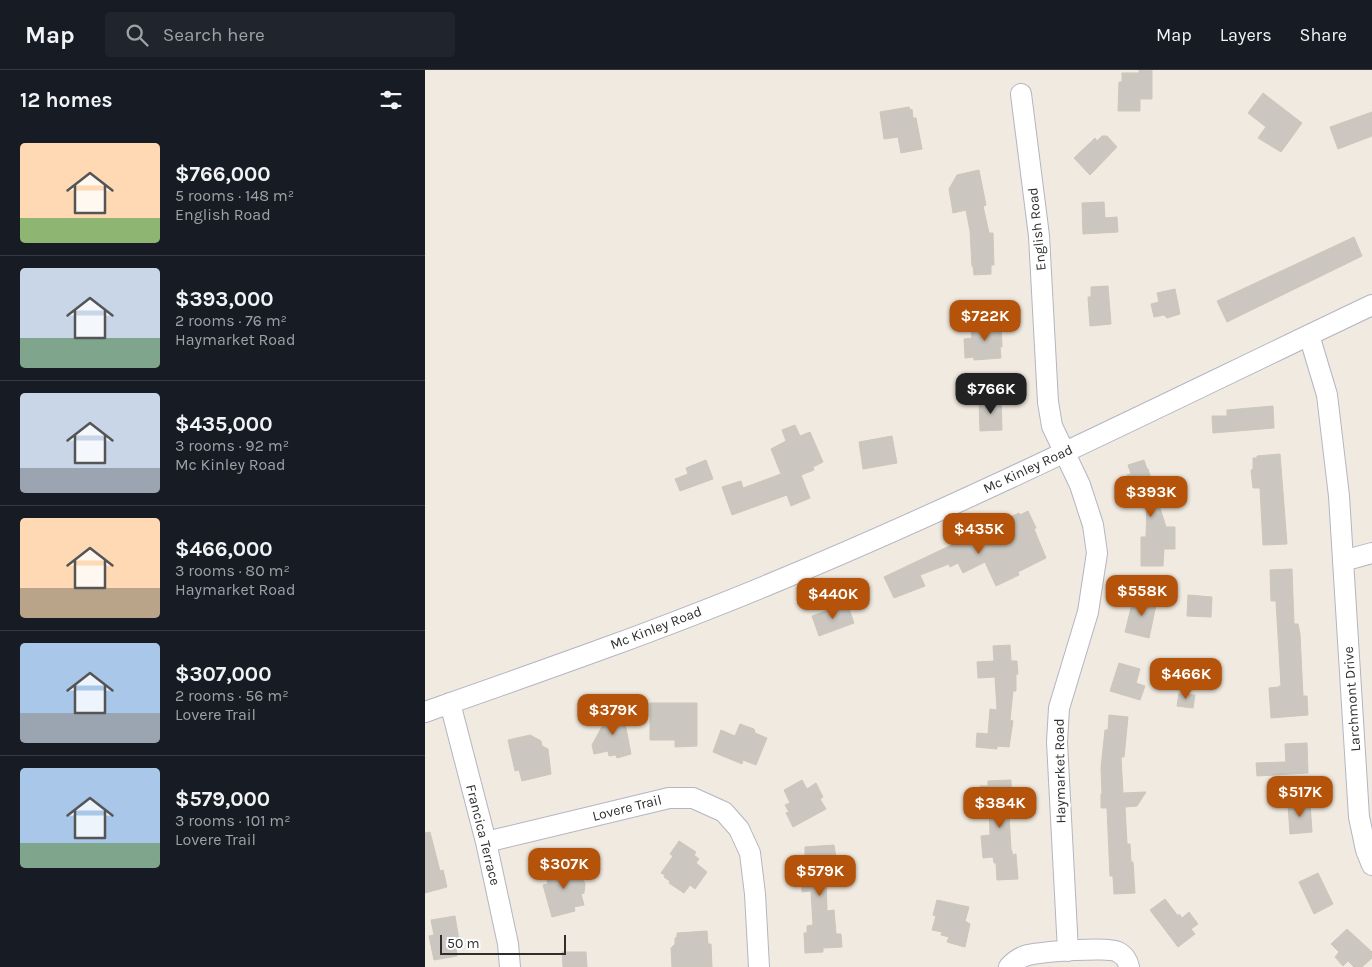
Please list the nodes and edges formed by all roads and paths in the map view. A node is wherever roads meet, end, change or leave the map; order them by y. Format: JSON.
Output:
{"nodes":[{"id":1,"x":1021,"y":94,"type":"dead end"},
{"id":2,"x":1372,"y":305,"type":"edge"},
{"id":3,"x":1309,"y":335,"type":"junction"},
{"id":4,"x":1063,"y":452,"type":"junction"},
{"id":5,"x":1372,"y":553,"type":"edge"},
{"id":6,"x":1343,"y":561,"type":"junction"},
{"id":7,"x":450,"y":703,"type":"junction"},
{"id":8,"x":425,"y":712,"type":"edge"},
{"id":9,"x":486,"y":842,"type":"junction"},
{"id":10,"x":1372,"y":865,"type":"edge"},
{"id":11,"x":1068,"y":951,"type":"junction"},
{"id":12,"x":510,"y":967,"type":"edge"},
{"id":13,"x":759,"y":967,"type":"edge"},
{"id":14,"x":1009,"y":967,"type":"edge"},
{"id":15,"x":1129,"y":967,"type":"edge"}],
"edges":[{"from":1,"to":4,"type":"street","name":"English Road"},
{"from":2,"to":3,"type":"street","name":"Mc Kinley Road"},
{"from":3,"to":4,"type":"street","name":"Mc Kinley Road"},
{"from":3,"to":6,"type":"street","name":"Larchmont Drive"},
{"from":4,"to":7,"type":"street","name":"Mc Kinley Road"},
{"from":4,"to":11,"type":"street","name":"Haymarket Road"},
{"from":5,"to":6,"type":"street"},
{"from":6,"to":10,"type":"street","name":"Larchmont Drive"},
{"from":7,"to":8,"type":"street","name":"Mc Kinley Road"},
{"from":7,"to":9,"type":"street","name":"Francica Terrace"},
{"from":9,"to":12,"type":"street","name":"Francica Terrace"},
{"from":9,"to":13,"type":"street","name":"Lovere Trail"},
{"from":11,"to":14,"type":"street"},
{"from":11,"to":15,"type":"street"}]}
